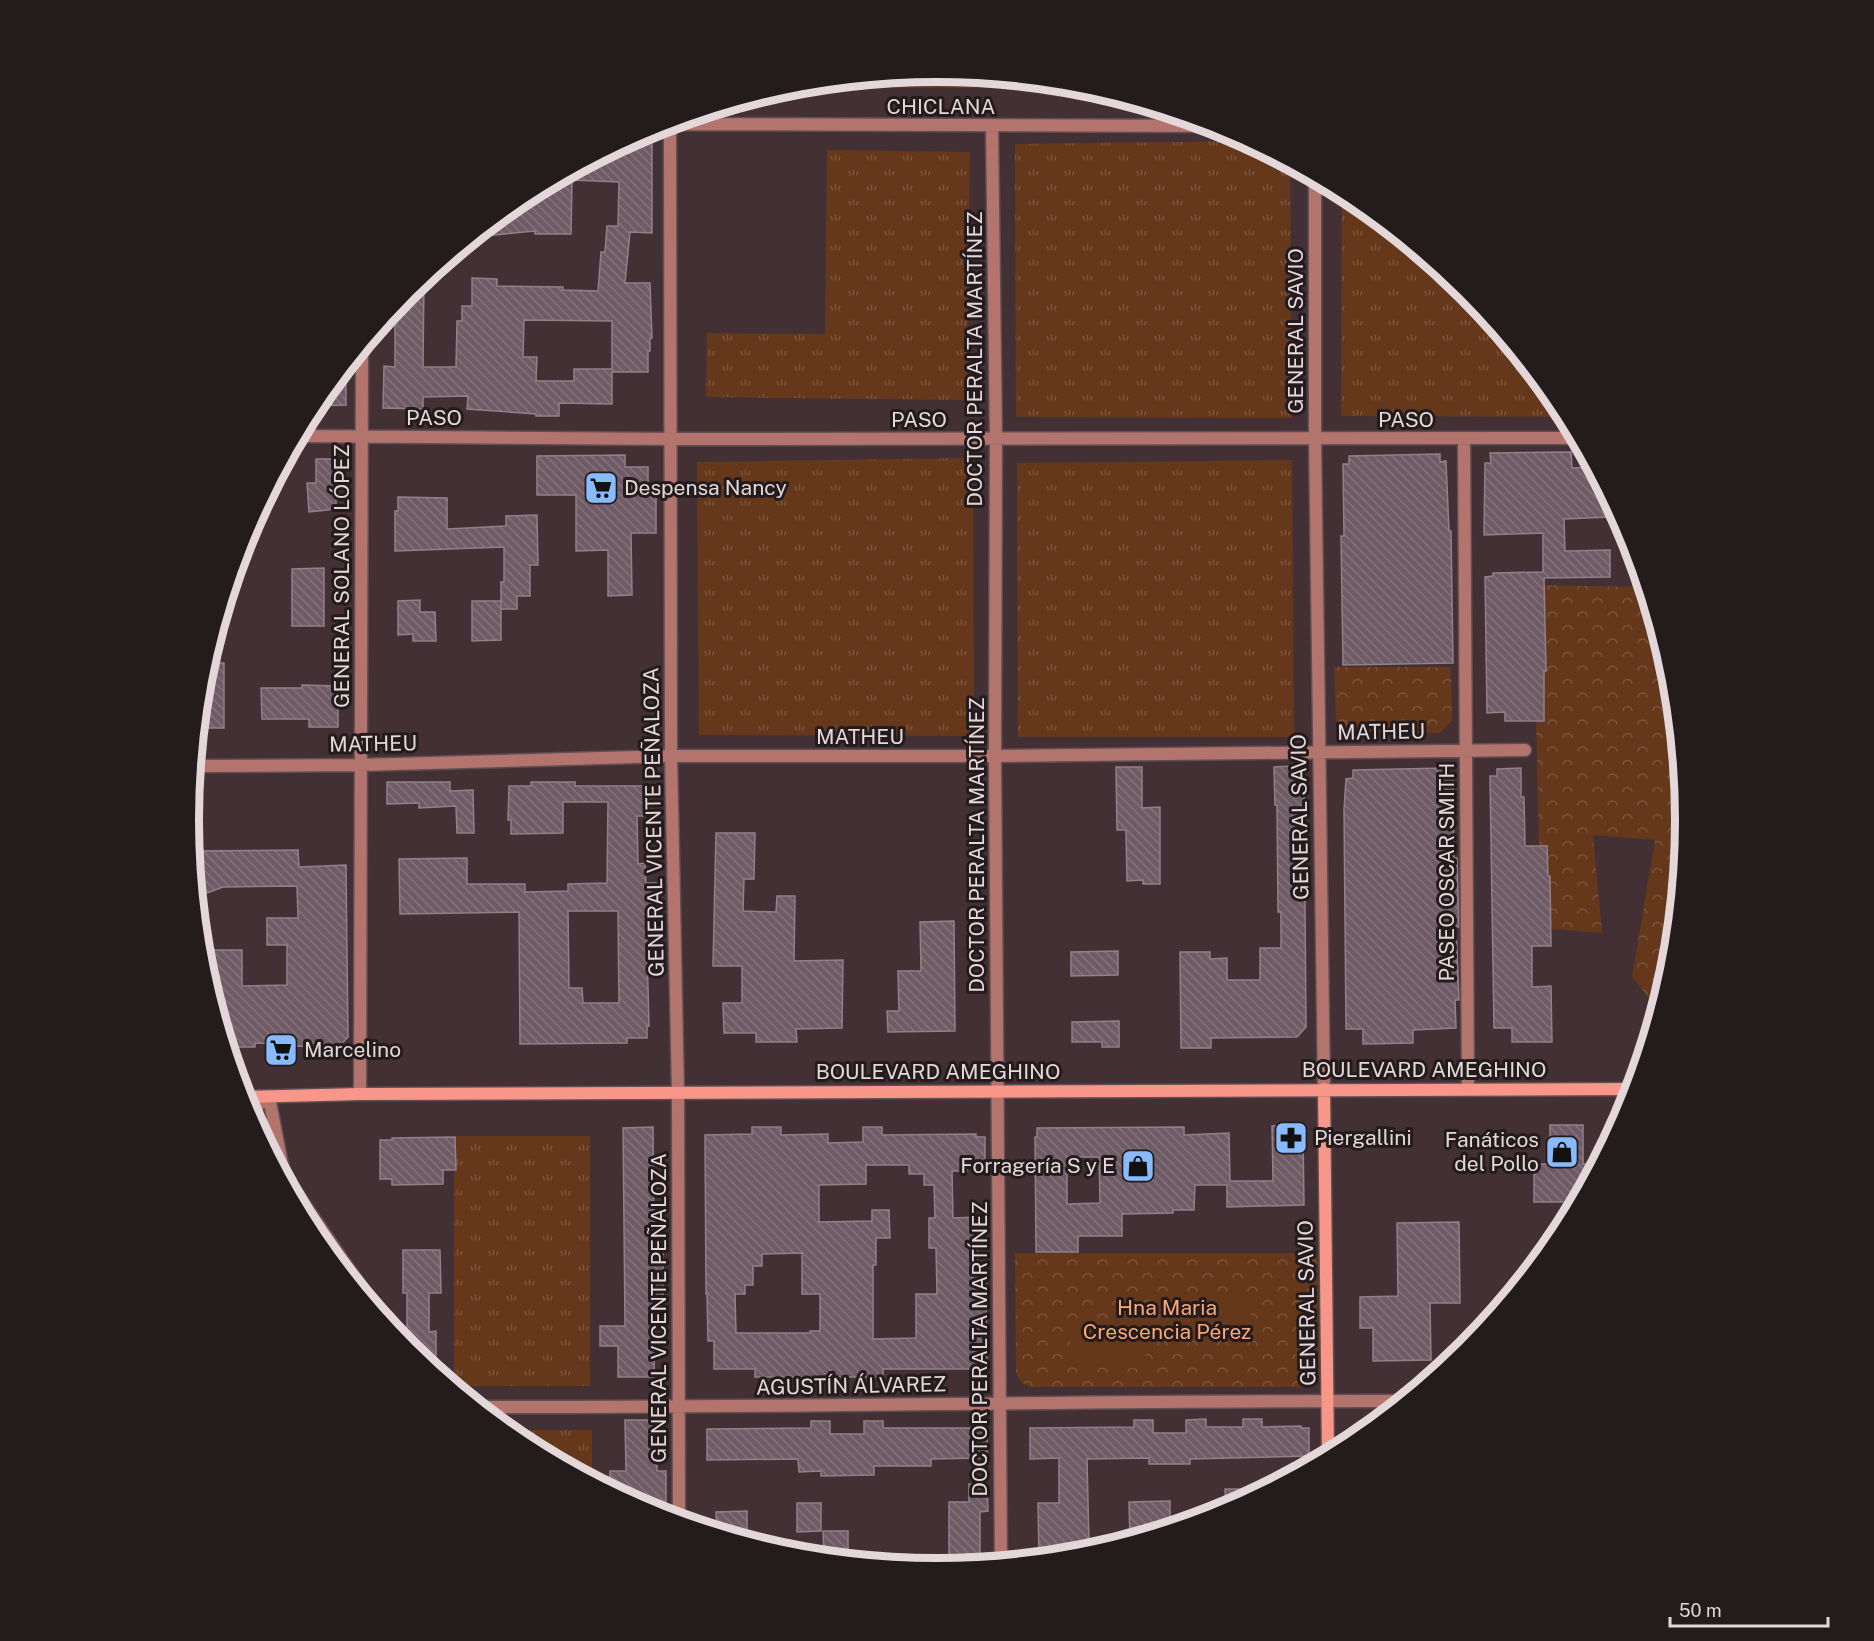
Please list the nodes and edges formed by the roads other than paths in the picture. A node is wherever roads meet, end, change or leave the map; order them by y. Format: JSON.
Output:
{"nodes":[{"id":1,"x":694,"y":124,"type":"edge"},
{"id":2,"x":1185,"y":126,"type":"edge"},
{"id":3,"x":992,"y":127,"type":"junction"},
{"id":4,"x":669,"y":134,"type":"edge"},
{"id":5,"x":1315,"y":187,"type":"edge"},
{"id":6,"x":362,"y":359,"type":"edge"},
{"id":7,"x":307,"y":436,"type":"edge"},
{"id":8,"x":362,"y":436,"type":"junction"},
{"id":9,"x":1568,"y":438,"type":"edge"},
{"id":10,"x":672,"y":439,"type":"junction"},
{"id":11,"x":996,"y":439,"type":"junction"},
{"id":12,"x":1315,"y":439,"type":"junction"},
{"id":13,"x":1464,"y":440,"type":"junction"},
{"id":14,"x":1525,"y":750,"type":"dead end"},
{"id":15,"x":1466,"y":751,"type":"junction"},
{"id":16,"x":1318,"y":753,"type":"junction"},
{"id":17,"x":671,"y":756,"type":"junction"},
{"id":18,"x":995,"y":756,"type":"junction"},
{"id":19,"x":360,"y":765,"type":"junction"},
{"id":20,"x":202,"y":766,"type":"edge"},
{"id":21,"x":1324,"y":1089,"type":"junction"},
{"id":22,"x":1468,"y":1089,"type":"junction"},
{"id":23,"x":1624,"y":1089,"type":"edge"},
{"id":24,"x":998,"y":1092,"type":"junction"},
{"id":25,"x":678,"y":1093,"type":"junction"},
{"id":26,"x":360,"y":1094,"type":"junction"},
{"id":27,"x":253,"y":1097,"type":"edge"},
{"id":28,"x":269,"y":1097,"type":"junction"},
{"id":29,"x":256,"y":1106,"type":"edge"},
{"id":30,"x":279,"y":1155,"type":"edge"},
{"id":31,"x":1327,"y":1401,"type":"junction"},
{"id":32,"x":1392,"y":1401,"type":"edge"},
{"id":33,"x":1001,"y":1403,"type":"junction"},
{"id":34,"x":489,"y":1407,"type":"edge"},
{"id":35,"x":678,"y":1407,"type":"junction"},
{"id":36,"x":1328,"y":1446,"type":"edge"},
{"id":37,"x":679,"y":1511,"type":"edge"},
{"id":38,"x":1001,"y":1555,"type":"edge"}],
"edges":[{"from":1,"to":3,"type":"street","name":"CHICLANA"},
{"from":2,"to":3,"type":"street","name":"CHICLANA"},
{"from":3,"to":11,"type":"street","name":"DOCTOR PERALTA MARTÍNEZ"},
{"from":4,"to":10,"type":"street","name":"GENERAL VICENTE PEÑALOZA"},
{"from":5,"to":12,"type":"street","name":"GENERAL SAVIO"},
{"from":6,"to":8,"type":"street","name":"GENERAL SOLANO LÓPEZ"},
{"from":7,"to":8,"type":"street","name":"PASO"},
{"from":8,"to":10,"type":"street","name":"PASO"},
{"from":8,"to":19,"type":"street","name":"GENERAL SOLANO LÓPEZ"},
{"from":9,"to":13,"type":"street","name":"PASO"},
{"from":10,"to":11,"type":"street","name":"PASO"},
{"from":10,"to":17,"type":"street","name":"GENERAL VICENTE PEÑALOZA"},
{"from":11,"to":12,"type":"street","name":"PASO"},
{"from":11,"to":18,"type":"street","name":"DOCTOR PERALTA MARTÍNEZ"},
{"from":12,"to":13,"type":"street","name":"PASO"},
{"from":12,"to":16,"type":"street","name":"GENERAL SAVIO"},
{"from":13,"to":15,"type":"street","name":"PASEO OSCAR SMITH"},
{"from":14,"to":15,"type":"street","name":"MATHEU"},
{"from":15,"to":16,"type":"street","name":"MATHEU"},
{"from":15,"to":22,"type":"street","name":"PASEO OSCAR SMITH"},
{"from":16,"to":18,"type":"street","name":"MATHEU"},
{"from":16,"to":21,"type":"street","name":"GENERAL SAVIO"},
{"from":17,"to":18,"type":"street","name":"MATHEU"},
{"from":17,"to":19,"type":"street","name":"MATHEU"},
{"from":17,"to":25,"type":"street","name":"GENERAL VICENTE PEÑALOZA"},
{"from":18,"to":24,"type":"street","name":"DOCTOR PERALTA MARTÍNEZ"},
{"from":19,"to":20,"type":"street","name":"MATHEU"},
{"from":19,"to":26,"type":"street","name":"GENERAL SOLANO LÓPEZ"},
{"from":21,"to":22,"type":"main road","name":"BOULEVARD AMEGHINO"},
{"from":21,"to":24,"type":"main road","name":"BOULEVARD AMEGHINO"},
{"from":21,"to":31,"type":"main road","name":"GENERAL SAVIO"},
{"from":22,"to":23,"type":"main road","name":"BOULEVARD AMEGHINO"},
{"from":24,"to":25,"type":"main road","name":"BOULEVARD AMEGHINO"},
{"from":24,"to":33,"type":"street","name":"DOCTOR PERALTA MARTÍNEZ"},
{"from":25,"to":26,"type":"main road","name":"BOULEVARD AMEGHINO"},
{"from":25,"to":35,"type":"street","name":"GENERAL VICENTE PEÑALOZA"},
{"from":26,"to":28,"type":"main road","name":"BOULEVARD AMEGHINO"},
{"from":27,"to":28,"type":"main road","name":"BOULEVARD AMEGHINO"},
{"from":28,"to":29,"type":"street"},
{"from":28,"to":30,"type":"street"},
{"from":31,"to":32,"type":"street","name":"AGUSTÍN ÁLVAREZ"},
{"from":31,"to":33,"type":"street","name":"AGUSTÍN ÁLVAREZ"},
{"from":31,"to":36,"type":"main road","name":"GENERAL SAVIO"},
{"from":33,"to":35,"type":"street","name":"AGUSTÍN ÁLVAREZ"},
{"from":33,"to":38,"type":"street","name":"DOCTOR PERALTA MARTÍNEZ"},
{"from":34,"to":35,"type":"street","name":"AGUSTÍN ÁLVAREZ"},
{"from":35,"to":37,"type":"street","name":"GENERAL VICENTE PEÑALOZA"}]}
